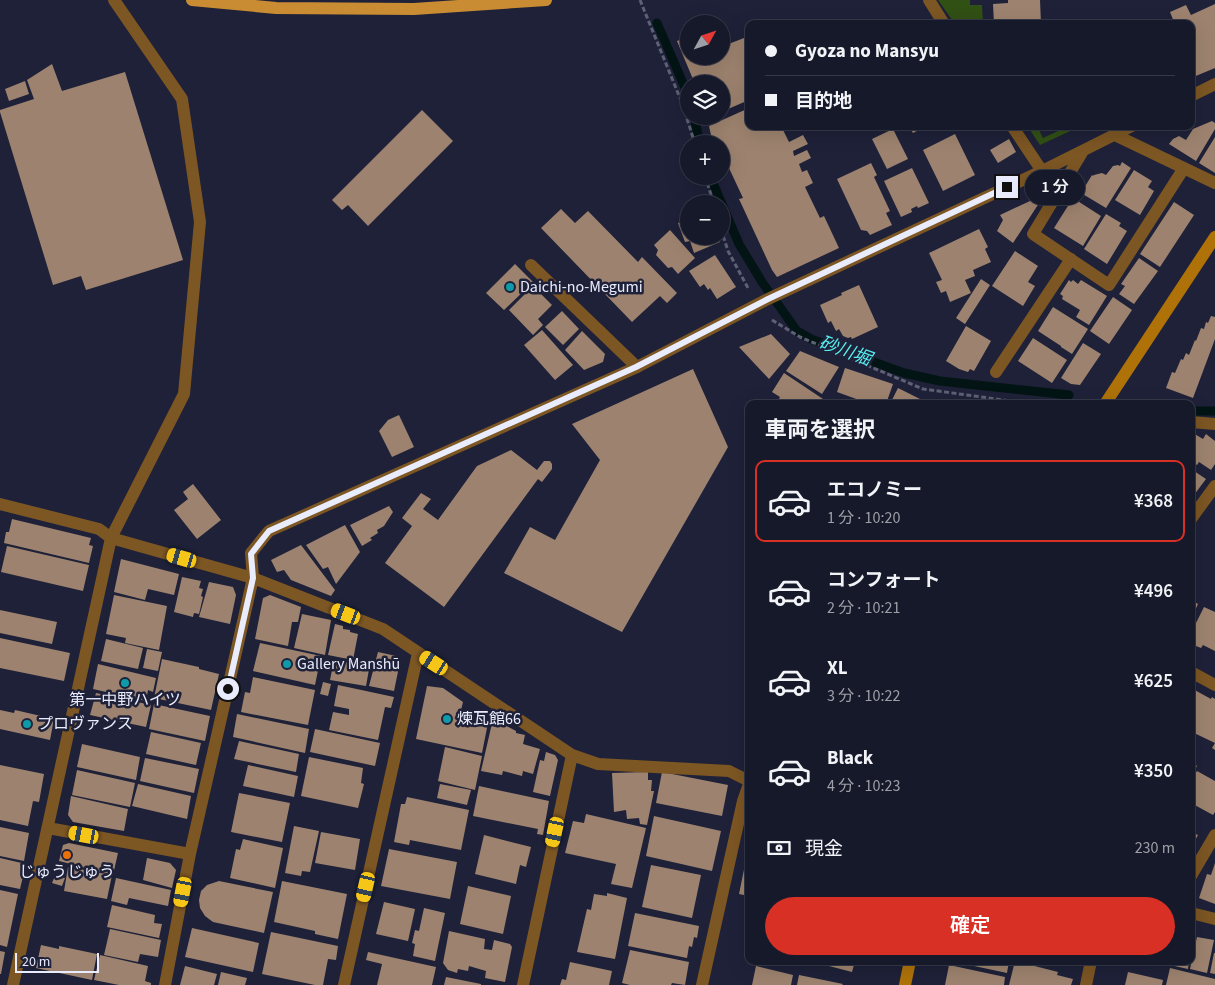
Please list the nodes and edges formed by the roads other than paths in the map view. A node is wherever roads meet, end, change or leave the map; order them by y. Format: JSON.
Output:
{"nodes":[{"id":1,"x":114,"y":0,"type":"edge"},
{"id":2,"x":192,"y":0,"type":"edge"},
{"id":3,"x":546,"y":0,"type":"edge"},
{"id":4,"x":929,"y":0,"type":"edge"},
{"id":5,"x":942,"y":20,"type":"edge"},
{"id":6,"x":1215,"y":84,"type":"edge"},
{"id":7,"x":1195,"y":94,"type":"edge"},
{"id":8,"x":1015,"y":130,"type":"edge"},
{"id":9,"x":1125,"y":130,"type":"edge"},
{"id":10,"x":1116,"y":135,"type":"junction"},
{"id":11,"x":1083,"y":151,"type":"junction"},
{"id":12,"x":1184,"y":168,"type":"junction"},
{"id":13,"x":1042,"y":171,"type":"junction"},
{"id":14,"x":1215,"y":183,"type":"edge"},
{"id":15,"x":1215,"y":236,"type":"edge"},
{"id":16,"x":1071,"y":259,"type":"junction"},
{"id":17,"x":531,"y":265,"type":"dead end"},
{"id":18,"x":636,"y":367,"type":"junction"},
{"id":19,"x":996,"y":372,"type":"dead end"},
{"id":20,"x":1108,"y":400,"type":"edge"},
{"id":21,"x":1195,"y":422,"type":"edge"},
{"id":22,"x":1215,"y":424,"type":"edge"},
{"id":23,"x":1215,"y":486,"type":"edge"},
{"id":24,"x":0,"y":504,"type":"edge"},
{"id":25,"x":1195,"y":514,"type":"edge"},
{"id":26,"x":111,"y":538,"type":"junction"},
{"id":27,"x":253,"y":578,"type":"junction"},
{"id":28,"x":418,"y":653,"type":"junction"},
{"id":29,"x":1195,"y":674,"type":"edge"},
{"id":30,"x":1215,"y":685,"type":"edge"},
{"id":31,"x":572,"y":755,"type":"junction"},
{"id":32,"x":745,"y":778,"type":"edge"},
{"id":33,"x":745,"y":795,"type":"edge"},
{"id":34,"x":48,"y":828,"type":"junction"},
{"id":35,"x":1215,"y":835,"type":"edge"},
{"id":36,"x":190,"y":854,"type":"junction"},
{"id":37,"x":1195,"y":869,"type":"edge"},
{"id":38,"x":1195,"y":914,"type":"edge"},
{"id":39,"x":1215,"y":919,"type":"edge"},
{"id":40,"x":909,"y":965,"type":"edge"},
{"id":41,"x":1090,"y":965,"type":"edge"},
{"id":42,"x":13,"y":985,"type":"edge"},
{"id":43,"x":165,"y":985,"type":"edge"},
{"id":44,"x":344,"y":985,"type":"edge"},
{"id":45,"x":523,"y":985,"type":"edge"},
{"id":46,"x":702,"y":985,"type":"edge"},
{"id":47,"x":906,"y":985,"type":"edge"},
{"id":48,"x":1086,"y":985,"type":"edge"}],
"edges":[{"from":1,"to":26,"type":"street"},
{"from":2,"to":3,"type":"main road"},
{"from":4,"to":5,"type":"street"},
{"from":6,"to":7,"type":"street"},
{"from":8,"to":13,"type":"street"},
{"from":9,"to":10,"type":"street"},
{"from":10,"to":11,"type":"street"},
{"from":10,"to":12,"type":"street"},
{"from":11,"to":13,"type":"street"},
{"from":11,"to":16,"type":"street"},
{"from":12,"to":14,"type":"street"},
{"from":12,"to":16,"type":"street"},
{"from":13,"to":18,"type":"street"},
{"from":15,"to":20,"type":"street"},
{"from":16,"to":19,"type":"street"},
{"from":17,"to":18,"type":"street"},
{"from":18,"to":27,"type":"street"},
{"from":21,"to":22,"type":"street"},
{"from":23,"to":25,"type":"street"},
{"from":24,"to":26,"type":"street"},
{"from":26,"to":27,"type":"street"},
{"from":26,"to":34,"type":"street"},
{"from":27,"to":28,"type":"street"},
{"from":27,"to":36,"type":"street"},
{"from":28,"to":31,"type":"street"},
{"from":28,"to":44,"type":"street"},
{"from":29,"to":30,"type":"street"},
{"from":31,"to":32,"type":"street"},
{"from":31,"to":45,"type":"street"},
{"from":33,"to":46,"type":"street"},
{"from":34,"to":36,"type":"street"},
{"from":34,"to":42,"type":"street"},
{"from":35,"to":37,"type":"street"},
{"from":36,"to":43,"type":"street"},
{"from":38,"to":39,"type":"street"},
{"from":40,"to":47,"type":"street"},
{"from":41,"to":48,"type":"street"}]}
